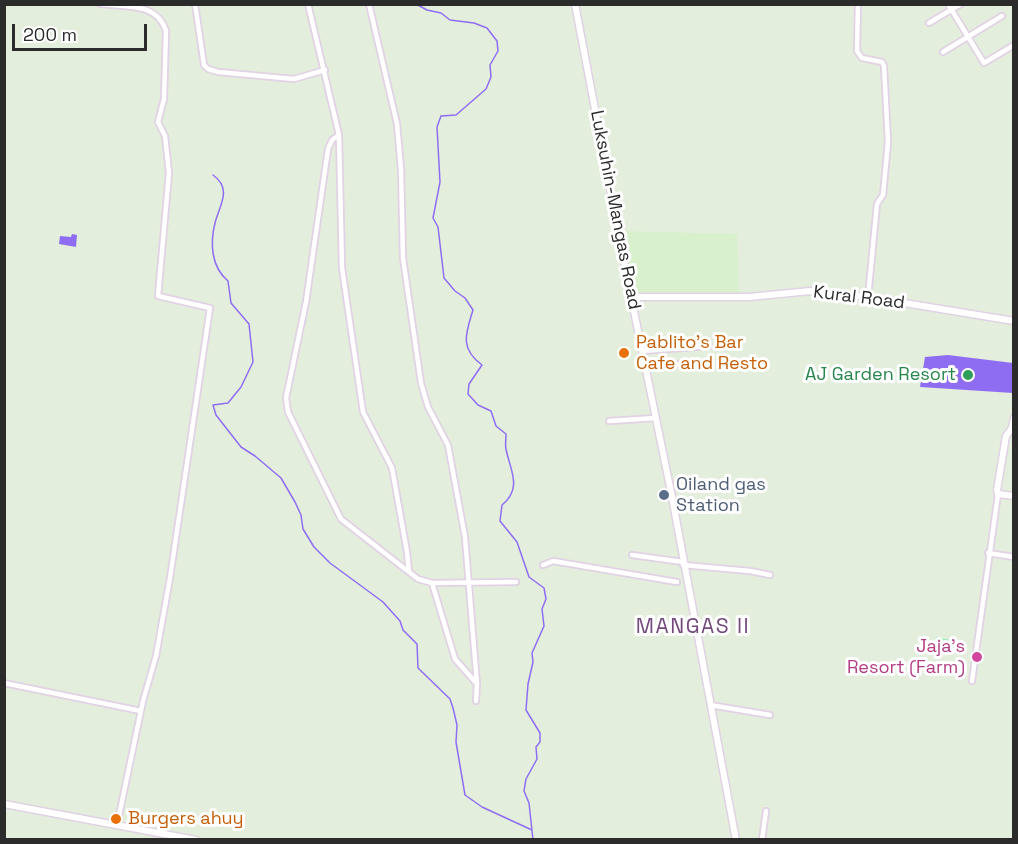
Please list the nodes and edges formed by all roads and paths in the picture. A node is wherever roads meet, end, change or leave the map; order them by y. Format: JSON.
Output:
{"nodes":[{"id":1,"x":100,"y":4,"type":"edge"},
{"id":2,"x":195,"y":4,"type":"edge"},
{"id":3,"x":308,"y":4,"type":"edge"},
{"id":4,"x":369,"y":4,"type":"edge"},
{"id":5,"x":575,"y":4,"type":"edge"},
{"id":6,"x":858,"y":4,"type":"edge"},
{"id":7,"x":948,"y":4,"type":"edge"},
{"id":8,"x":962,"y":4,"type":"edge"},
{"id":9,"x":952,"y":10,"type":"junction"},
{"id":10,"x":1002,"y":16,"type":"dead end"},
{"id":11,"x":929,"y":23,"type":"dead end"},
{"id":12,"x":968,"y":37,"type":"junction"},
{"id":13,"x":1014,"y":45,"type":"edge"},
{"id":14,"x":943,"y":52,"type":"dead end"},
{"id":15,"x":325,"y":70,"type":"junction"},
{"id":16,"x":339,"y":135,"type":"junction"},
{"id":17,"x":631,"y":297,"type":"junction"},
{"id":18,"x":868,"y":297,"type":"junction"},
{"id":19,"x":1014,"y":321,"type":"edge"},
{"id":20,"x":709,"y":346,"type":"dead end"},
{"id":21,"x":642,"y":351,"type":"junction"},
{"id":22,"x":699,"y":364,"type":"dead end"},
{"id":23,"x":644,"y":365,"type":"junction"},
{"id":24,"x":656,"y":418,"type":"junction"},
{"id":25,"x":1014,"y":418,"type":"edge"},
{"id":26,"x":609,"y":421,"type":"dead end"},
{"id":27,"x":998,"y":494,"type":"junction"},
{"id":28,"x":1014,"y":496,"type":"edge"},
{"id":29,"x":988,"y":553,"type":"junction"},
{"id":30,"x":632,"y":555,"type":"dead end"},
{"id":31,"x":1014,"y":557,"type":"edge"},
{"id":32,"x":683,"y":563,"type":"junction"},
{"id":33,"x":543,"y":565,"type":"dead end"},
{"id":34,"x":409,"y":572,"type":"junction"},
{"id":35,"x":770,"y":575,"type":"dead end"},
{"id":36,"x":470,"y":581,"type":"junction"},
{"id":37,"x":516,"y":582,"type":"dead end"},
{"id":38,"x":432,"y":583,"type":"junction"},
{"id":39,"x":688,"y":584,"type":"junction"},
{"id":40,"x":972,"y":681,"type":"dead end"},
{"id":41,"x":4,"y":683,"type":"edge"},
{"id":42,"x":477,"y":684,"type":"junction"},
{"id":43,"x":476,"y":701,"type":"dead end"},
{"id":44,"x":710,"y":705,"type":"junction"},
{"id":45,"x":141,"y":711,"type":"junction"},
{"id":46,"x":770,"y":715,"type":"dead end"},
{"id":47,"x":4,"y":804,"type":"edge"},
{"id":48,"x":766,"y":811,"type":"dead end"},
{"id":49,"x":117,"y":825,"type":"junction"},
{"id":50,"x":196,"y":840,"type":"edge"},
{"id":51,"x":736,"y":840,"type":"edge"},
{"id":52,"x":762,"y":840,"type":"edge"}],
"edges":[{"from":1,"to":45,"type":"street"},
{"from":2,"to":15,"type":"street"},
{"from":3,"to":15,"type":"street"},
{"from":4,"to":36,"type":"street"},
{"from":5,"to":17,"type":"main road","name":"Luksuhin-Mangas Road"},
{"from":6,"to":18,"type":"street"},
{"from":7,"to":9,"type":"street"},
{"from":8,"to":9,"type":"street"},
{"from":9,"to":11,"type":"street"},
{"from":9,"to":12,"type":"street"},
{"from":10,"to":12,"type":"street"},
{"from":12,"to":13,"type":"street"},
{"from":12,"to":14,"type":"street"},
{"from":15,"to":16,"type":"street"},
{"from":16,"to":34,"type":"street"},
{"from":16,"to":34,"type":"street"},
{"from":17,"to":18,"type":"main road","name":"Kural Road"},
{"from":17,"to":21,"type":"main road","name":"Luksuhin-Mangas Road"},
{"from":18,"to":19,"type":"main road","name":"Kural Road"},
{"from":20,"to":21,"type":"street"},
{"from":21,"to":23,"type":"main road","name":"Luksuhin-Mangas Road"},
{"from":22,"to":23,"type":"street"},
{"from":23,"to":24,"type":"main road","name":"Luksuhin-Mangas Road"},
{"from":24,"to":26,"type":"street"},
{"from":24,"to":32,"type":"main road","name":"Luksuhin-Mangas Road"},
{"from":25,"to":27,"type":"main road"},
{"from":27,"to":28,"type":"main road"},
{"from":27,"to":29,"type":"street"},
{"from":29,"to":31,"type":"street"},
{"from":29,"to":40,"type":"street"},
{"from":30,"to":32,"type":"street"},
{"from":32,"to":35,"type":"street"},
{"from":32,"to":39,"type":"main road","name":"Luksuhin-Mangas Road"},
{"from":33,"to":39,"type":"street"},
{"from":34,"to":38,"type":"street"},
{"from":36,"to":37,"type":"street"},
{"from":36,"to":38,"type":"street"},
{"from":36,"to":42,"type":"street"},
{"from":38,"to":42,"type":"street"},
{"from":39,"to":44,"type":"main road","name":"Luksuhin-Mangas Road"},
{"from":41,"to":45,"type":"street"},
{"from":42,"to":43,"type":"street"},
{"from":44,"to":46,"type":"street"},
{"from":44,"to":51,"type":"main road","name":"Luksuhin-Mangas Road"},
{"from":45,"to":49,"type":"street"},
{"from":47,"to":49,"type":"main road"},
{"from":48,"to":52,"type":"street"},
{"from":49,"to":50,"type":"main road"}]}
